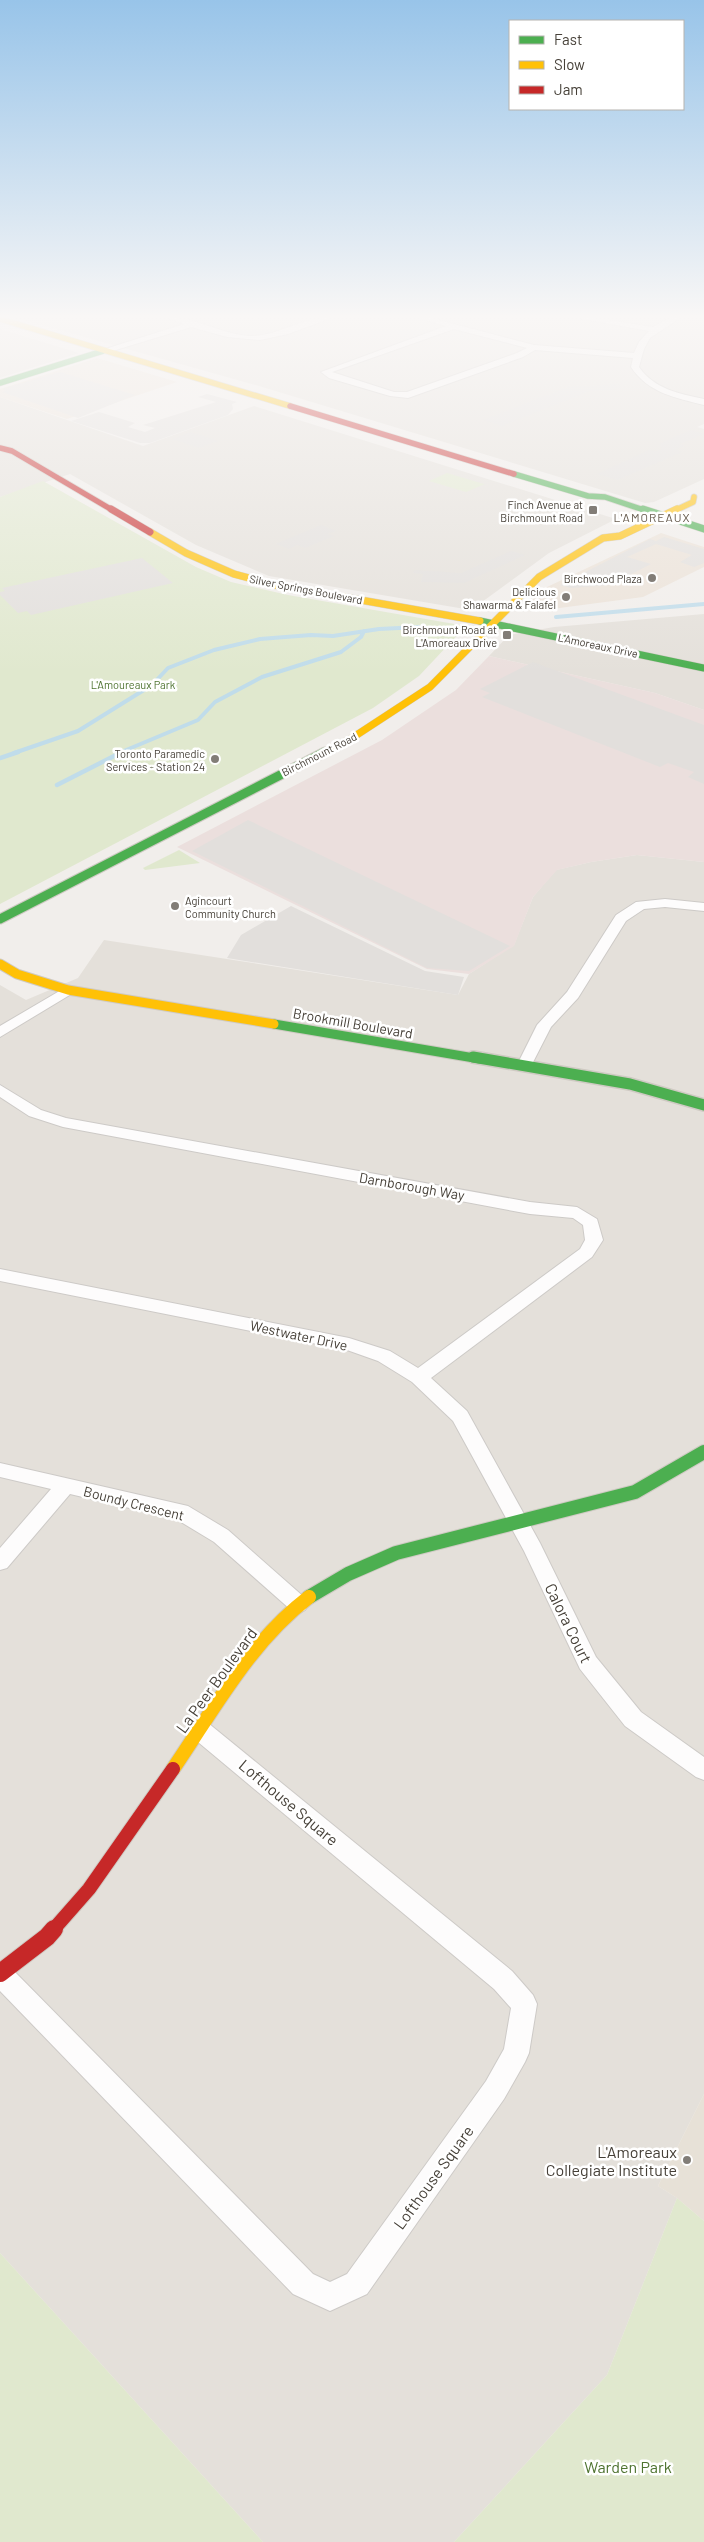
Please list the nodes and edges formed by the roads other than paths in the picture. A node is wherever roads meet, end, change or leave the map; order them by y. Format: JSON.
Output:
{"nodes":[{"id":1,"x":389,"y":437,"type":"edge"},
{"id":2,"x":0,"y":448,"type":"edge"},
{"id":3,"x":699,"y":494,"type":"edge"},
{"id":4,"x":588,"y":496,"type":"junction"},
{"id":5,"x":652,"y":516,"type":"junction"},
{"id":6,"x":664,"y":516,"type":"junction"},
{"id":7,"x":640,"y":517,"type":"junction"},
{"id":8,"x":704,"y":529,"type":"edge"},
{"id":9,"x":704,"y":535,"type":"edge"},
{"id":10,"x":603,"y":538,"type":"junction"},
{"id":11,"x":492,"y":622,"type":"junction"},
{"id":12,"x":704,"y":668,"type":"edge"},
{"id":13,"x":704,"y":907,"type":"edge"},
{"id":14,"x":0,"y":919,"type":"edge"},
{"id":15,"x":0,"y":964,"type":"edge"},
{"id":16,"x":68,"y":990,"type":"junction"},
{"id":17,"x":0,"y":1032,"type":"edge"},
{"id":18,"x":524,"y":1067,"type":"junction"},
{"id":19,"x":0,"y":1090,"type":"edge"},
{"id":20,"x":704,"y":1105,"type":"edge"},
{"id":21,"x":0,"y":1274,"type":"edge"},
{"id":22,"x":419,"y":1377,"type":"junction"},
{"id":23,"x":704,"y":1452,"type":"edge"},
{"id":24,"x":0,"y":1470,"type":"edge"},
{"id":25,"x":66,"y":1486,"type":"junction"},
{"id":26,"x":518,"y":1522,"type":"junction"},
{"id":27,"x":0,"y":1562,"type":"edge"},
{"id":28,"x":298,"y":1604,"type":"junction"},
{"id":29,"x":200,"y":1730,"type":"junction"},
{"id":30,"x":704,"y":1770,"type":"edge"},
{"id":31,"x":0,"y":1974,"type":"edge"}],
"edges":[{"from":1,"to":4,"type":"main road"},
{"from":2,"to":11,"type":"main road","name":"Silver Springs Boulevard"},
{"from":3,"to":5,"type":"main road","name":"Birchmount Road"},
{"from":3,"to":6,"type":"main road","name":"Birchmount Road"},
{"from":4,"to":5,"type":"main road"},
{"from":4,"to":7,"type":"main road"},
{"from":5,"to":6,"type":"main road","name":"Birchmount Road"},
{"from":5,"to":7,"type":"main road"},
{"from":5,"to":9,"type":"main road"},
{"from":5,"to":10,"type":"main road","name":"Birchmount Road"},
{"from":6,"to":8,"type":"main road"},
{"from":7,"to":10,"type":"main road","name":"Birchmount Road"},
{"from":10,"to":11,"type":"main road","name":"Birchmount Road"},
{"from":11,"to":12,"type":"main road","name":"L'Amoreaux Drive"},
{"from":11,"to":14,"type":"main road","name":"Birchmount Road"},
{"from":13,"to":18,"type":"street"},
{"from":15,"to":16,"type":"main road","name":"Brookmill Boulevard"},
{"from":16,"to":17,"type":"street"},
{"from":16,"to":18,"type":"main road","name":"Brookmill Boulevard"},
{"from":18,"to":20,"type":"main road","name":"Brookmill Boulevard"},
{"from":19,"to":22,"type":"street","name":"Darnborough Way"},
{"from":21,"to":22,"type":"street","name":"Westwater Drive"},
{"from":22,"to":26,"type":"street","name":"Westwater Drive"},
{"from":23,"to":26,"type":"main road","name":"La Peer Boulevard"},
{"from":24,"to":25,"type":"street","name":"Boundy Crescent"},
{"from":25,"to":27,"type":"street"},
{"from":25,"to":28,"type":"street","name":"Boundy Crescent"},
{"from":26,"to":28,"type":"main road","name":"La Peer Boulevard"},
{"from":26,"to":30,"type":"street","name":"Calora Court"},
{"from":28,"to":29,"type":"main road","name":"La Peer Boulevard"},
{"from":29,"to":31,"type":"main road","name":"La Peer Boulevard"},
{"from":29,"to":31,"type":"street","name":"Lofthouse Square"}]}
